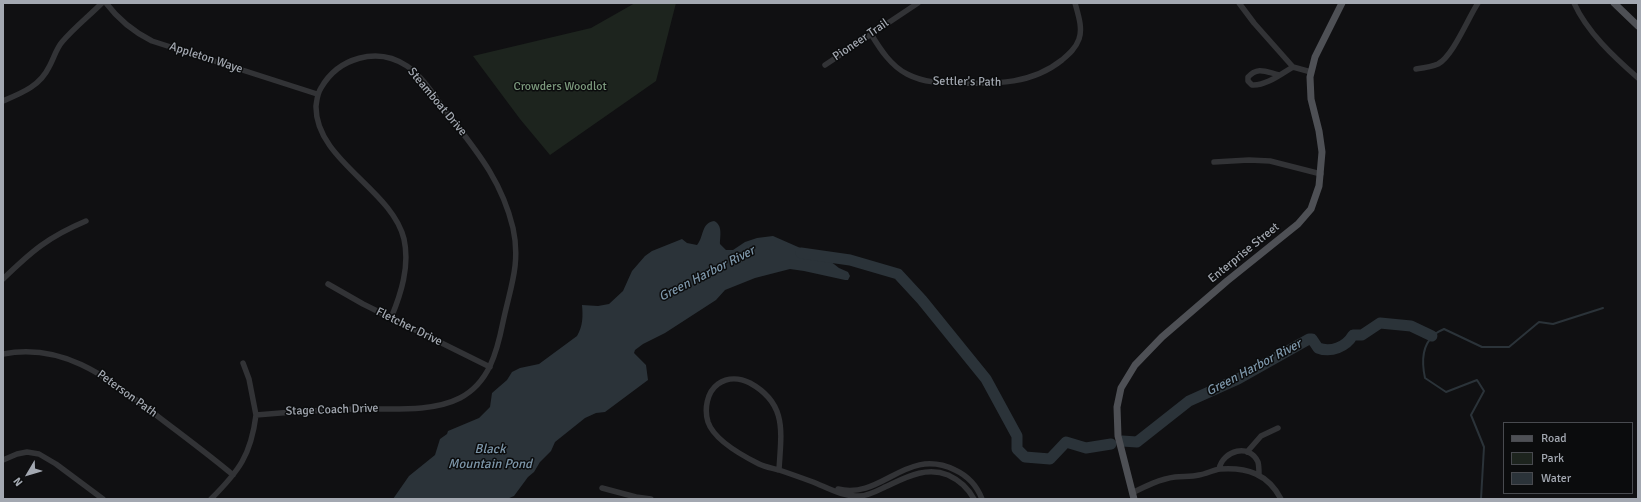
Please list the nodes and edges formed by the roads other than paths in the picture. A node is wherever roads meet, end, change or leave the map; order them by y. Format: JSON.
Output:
{"nodes":[{"id":1,"x":102,"y":3,"type":"edge"},
{"id":2,"x":106,"y":3,"type":"edge"},
{"id":3,"x":918,"y":3,"type":"edge"},
{"id":4,"x":1075,"y":3,"type":"edge"},
{"id":5,"x":1239,"y":3,"type":"edge"},
{"id":6,"x":1342,"y":3,"type":"edge"},
{"id":7,"x":1478,"y":3,"type":"edge"},
{"id":8,"x":1574,"y":3,"type":"edge"},
{"id":9,"x":1614,"y":3,"type":"edge"},
{"id":10,"x":1638,"y":26,"type":"edge"},
{"id":11,"x":871,"y":34,"type":"junction"},
{"id":12,"x":825,"y":65,"type":"dead end"},
{"id":13,"x":1293,"y":67,"type":"junction"},
{"id":14,"x":1416,"y":69,"type":"dead end"},
{"id":15,"x":1311,"y":72,"type":"junction"},
{"id":16,"x":1279,"y":75,"type":"junction"},
{"id":17,"x":1638,"y":78,"type":"edge"},
{"id":18,"x":317,"y":94,"type":"junction"},
{"id":19,"x":3,"y":101,"type":"edge"},
{"id":20,"x":1214,"y":162,"type":"dead end"},
{"id":21,"x":1321,"y":174,"type":"junction"},
{"id":22,"x":86,"y":221,"type":"dead end"},
{"id":23,"x":3,"y":279,"type":"edge"},
{"id":24,"x":328,"y":284,"type":"dead end"},
{"id":25,"x":391,"y":318,"type":"junction"},
{"id":26,"x":3,"y":354,"type":"edge"},
{"id":27,"x":243,"y":363,"type":"dead end"},
{"id":28,"x":490,"y":367,"type":"junction"},
{"id":29,"x":256,"y":415,"type":"junction"},
{"id":30,"x":1278,"y":428,"type":"dead end"},
{"id":31,"x":1247,"y":452,"type":"junction"},
{"id":32,"x":3,"y":460,"type":"edge"},
{"id":33,"x":942,"y":466,"type":"junction"},
{"id":34,"x":1219,"y":469,"type":"junction"},
{"id":35,"x":779,"y":470,"type":"junction"},
{"id":36,"x":940,"y":473,"type":"junction"},
{"id":37,"x":233,"y":475,"type":"junction"},
{"id":38,"x":1259,"y":475,"type":"junction"},
{"id":39,"x":815,"y":483,"type":"junction"},
{"id":40,"x":876,"y":483,"type":"junction"},
{"id":41,"x":602,"y":488,"type":"dead end"},
{"id":42,"x":878,"y":491,"type":"junction"},
{"id":43,"x":1133,"y":496,"type":"edge"},
{"id":44,"x":103,"y":499,"type":"edge"},
{"id":45,"x":212,"y":499,"type":"edge"},
{"id":46,"x":651,"y":499,"type":"edge"},
{"id":47,"x":974,"y":499,"type":"edge"},
{"id":48,"x":982,"y":499,"type":"edge"},
{"id":49,"x":1281,"y":499,"type":"edge"}],
"edges":[{"from":1,"to":19,"type":"street"},
{"from":2,"to":18,"type":"street","name":"Appleton Waye"},
{"from":3,"to":11,"type":"street","name":"Pioneer Trail"},
{"from":4,"to":11,"type":"street","name":"Settler's Path"},
{"from":5,"to":13,"type":"street"},
{"from":6,"to":15,"type":"main road","name":"Enterprise Street"},
{"from":7,"to":14,"type":"street"},
{"from":8,"to":17,"type":"street"},
{"from":9,"to":10,"type":"main road"},
{"from":11,"to":12,"type":"street","name":"Pioneer Trail"},
{"from":13,"to":15,"type":"street"},
{"from":13,"to":16,"type":"street"},
{"from":15,"to":21,"type":"main road","name":"Enterprise Street"},
{"from":16,"to":16,"type":"street"},
{"from":18,"to":25,"type":"street"},
{"from":18,"to":28,"type":"street","name":"Steamboat Drive"},
{"from":20,"to":21,"type":"street"},
{"from":21,"to":43,"type":"main road","name":"Enterprise Street"},
{"from":22,"to":23,"type":"street"},
{"from":24,"to":25,"type":"street","name":"Fletcher Drive"},
{"from":25,"to":28,"type":"street","name":"Fletcher Drive"},
{"from":26,"to":37,"type":"street","name":"Peterson Path"},
{"from":27,"to":29,"type":"street"},
{"from":28,"to":29,"type":"street","name":"Stage Coach Drive"},
{"from":29,"to":37,"type":"street"},
{"from":30,"to":31,"type":"street"},
{"from":31,"to":34,"type":"street"},
{"from":31,"to":38,"type":"street"},
{"from":32,"to":44,"type":"street"},
{"from":33,"to":36,"type":"street"},
{"from":33,"to":40,"type":"street"},
{"from":33,"to":48,"type":"street"},
{"from":34,"to":38,"type":"street"},
{"from":34,"to":43,"type":"street"},
{"from":35,"to":35,"type":"street"},
{"from":35,"to":39,"type":"street"},
{"from":36,"to":42,"type":"street"},
{"from":36,"to":47,"type":"street"},
{"from":37,"to":45,"type":"street"},
{"from":38,"to":49,"type":"street"},
{"from":39,"to":40,"type":"street"},
{"from":39,"to":42,"type":"street"},
{"from":40,"to":42,"type":"street"},
{"from":41,"to":46,"type":"street"}]}
